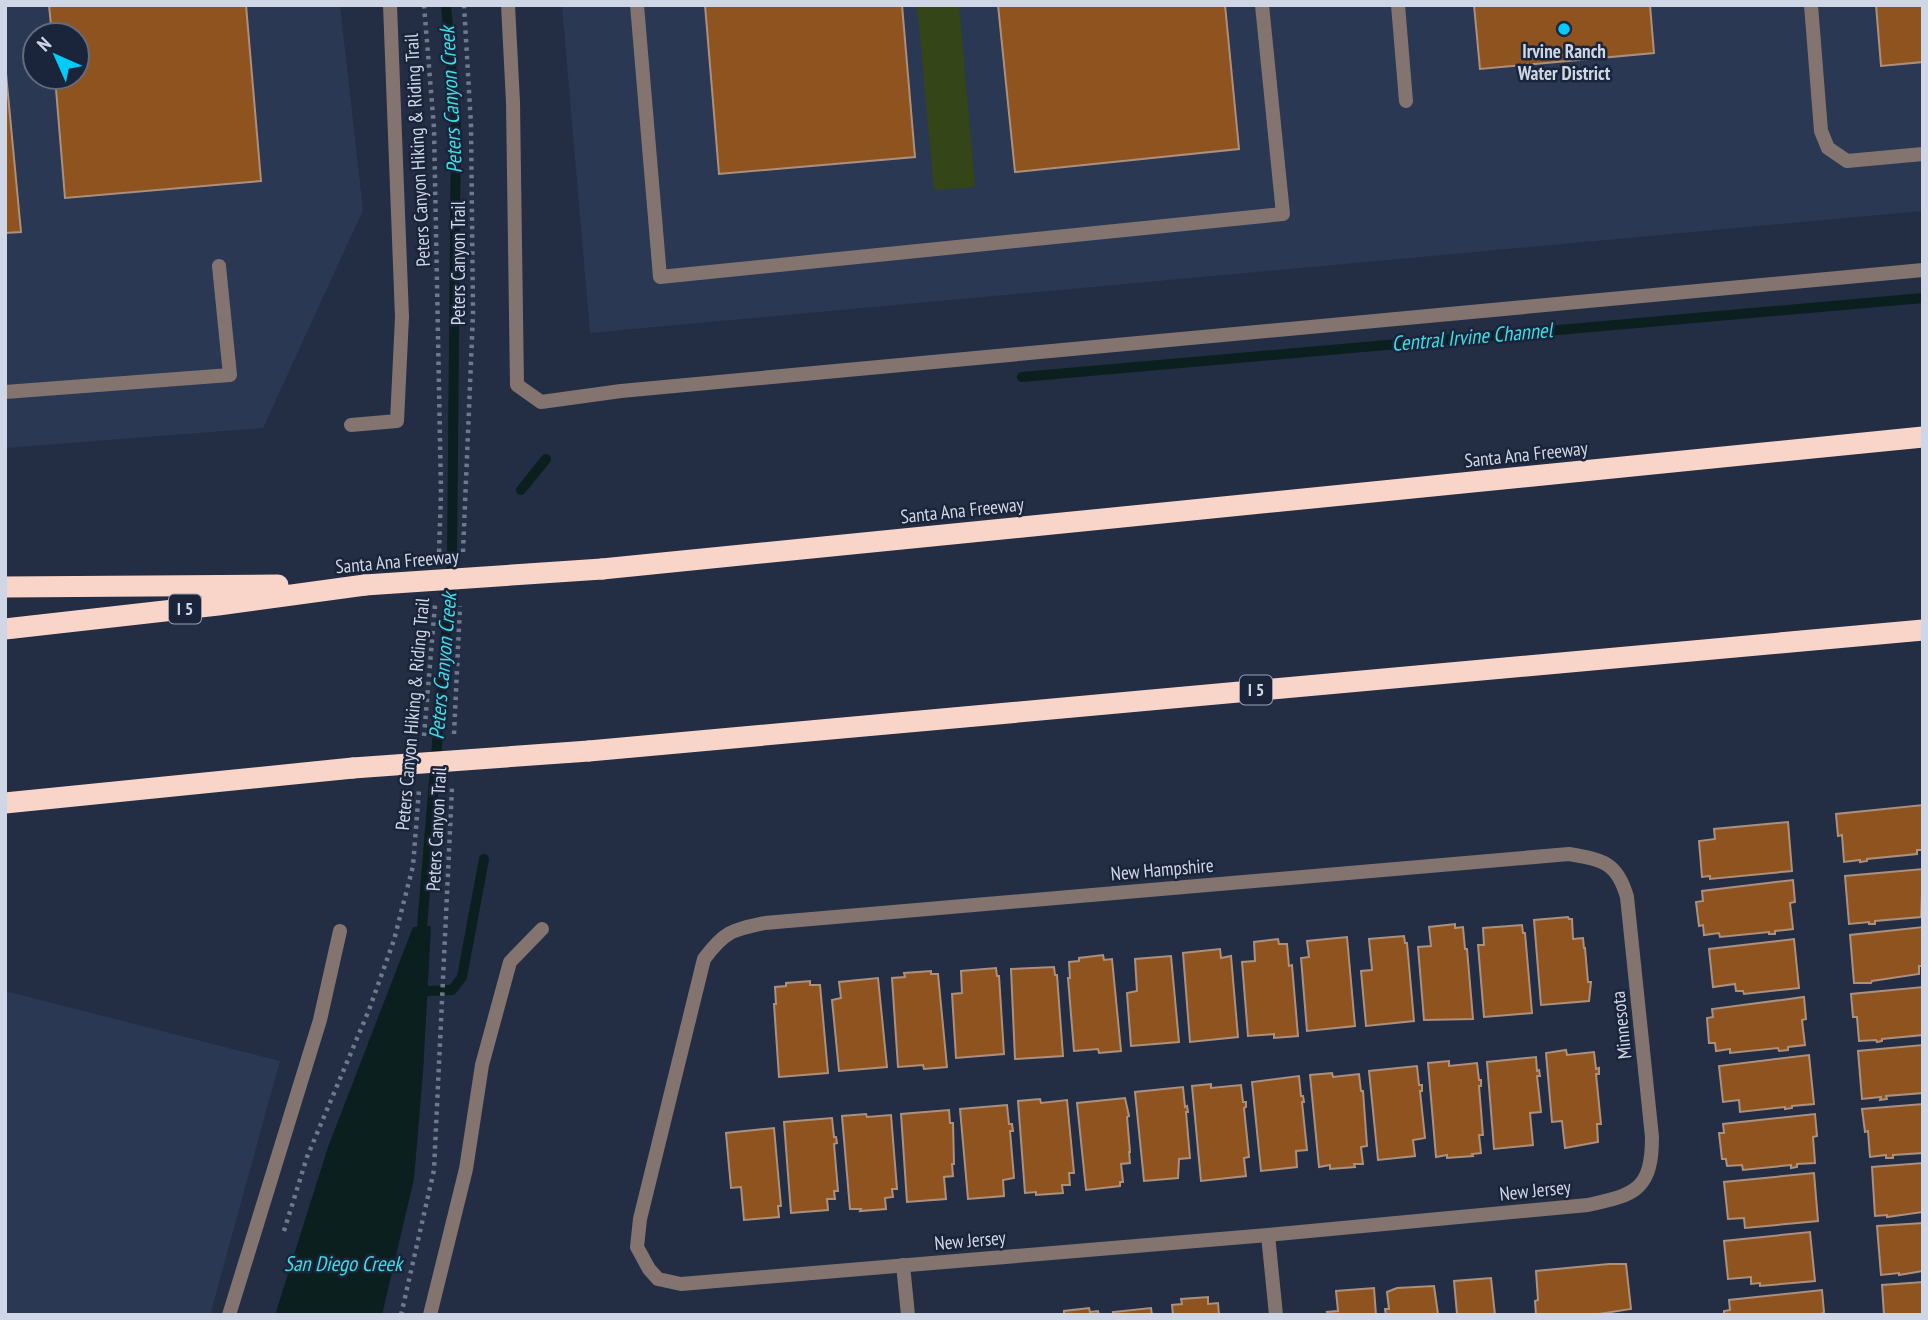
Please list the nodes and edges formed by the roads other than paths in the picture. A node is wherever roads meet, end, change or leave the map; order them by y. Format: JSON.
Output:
{"nodes":[{"id":1,"x":390,"y":5,"type":"edge"},
{"id":2,"x":508,"y":5,"type":"edge"},
{"id":3,"x":637,"y":5,"type":"edge"},
{"id":4,"x":1262,"y":5,"type":"edge"},
{"id":5,"x":1398,"y":5,"type":"edge"},
{"id":6,"x":1811,"y":5,"type":"edge"},
{"id":7,"x":1406,"y":101,"type":"dead end"},
{"id":8,"x":1923,"y":154,"type":"edge"},
{"id":9,"x":219,"y":266,"type":"dead end"},
{"id":10,"x":1923,"y":270,"type":"edge"},
{"id":11,"x":5,"y":392,"type":"edge"},
{"id":12,"x":351,"y":425,"type":"dead end"},
{"id":13,"x":1923,"y":437,"type":"edge"},
{"id":14,"x":365,"y":585,"type":"junction"},
{"id":15,"x":5,"y":587,"type":"edge"},
{"id":16,"x":5,"y":629,"type":"edge"},
{"id":17,"x":1923,"y":630,"type":"edge"},
{"id":18,"x":5,"y":803,"type":"edge"},
{"id":19,"x":1609,"y":864,"type":"joint"},
{"id":20,"x":542,"y":929,"type":"dead end"},
{"id":21,"x":340,"y":930,"type":"dead end"},
{"id":22,"x":720,"y":938,"type":"joint"},
{"id":23,"x":1641,"y":1185,"type":"joint"},
{"id":24,"x":1268,"y":1235,"type":"junction"},
{"id":25,"x":903,"y":1265,"type":"junction"},
{"id":26,"x":229,"y":1315,"type":"edge"},
{"id":27,"x":430,"y":1315,"type":"edge"},
{"id":28,"x":908,"y":1315,"type":"edge"},
{"id":29,"x":1276,"y":1315,"type":"edge"}],
"edges":[{"from":1,"to":12,"type":"street"},
{"from":2,"to":10,"type":"street"},
{"from":3,"to":4,"type":"street"},
{"from":5,"to":7,"type":"street"},
{"from":6,"to":8,"type":"street"},
{"from":9,"to":11,"type":"street"},
{"from":13,"to":14,"type":"highway","name":"Santa Ana Freeway","number":"I 5","bridge":true},
{"from":14,"to":15,"type":"highway"},
{"from":14,"to":16,"type":"highway","name":"Santa Ana Freeway","number":"I 5"},
{"from":17,"to":18,"type":"highway","number":"I 5","bridge":true},
{"from":19,"to":22,"type":"street","name":"New Hampshire"},
{"from":19,"to":23,"type":"street","name":"Minnesota"},
{"from":20,"to":27,"type":"street"},
{"from":21,"to":26,"type":"street"},
{"from":22,"to":25,"type":"street","name":"New Jersey"},
{"from":23,"to":24,"type":"street","name":"New Jersey"},
{"from":24,"to":25,"type":"street","name":"New Jersey"},
{"from":24,"to":29,"type":"street"},
{"from":25,"to":28,"type":"street"}]}
